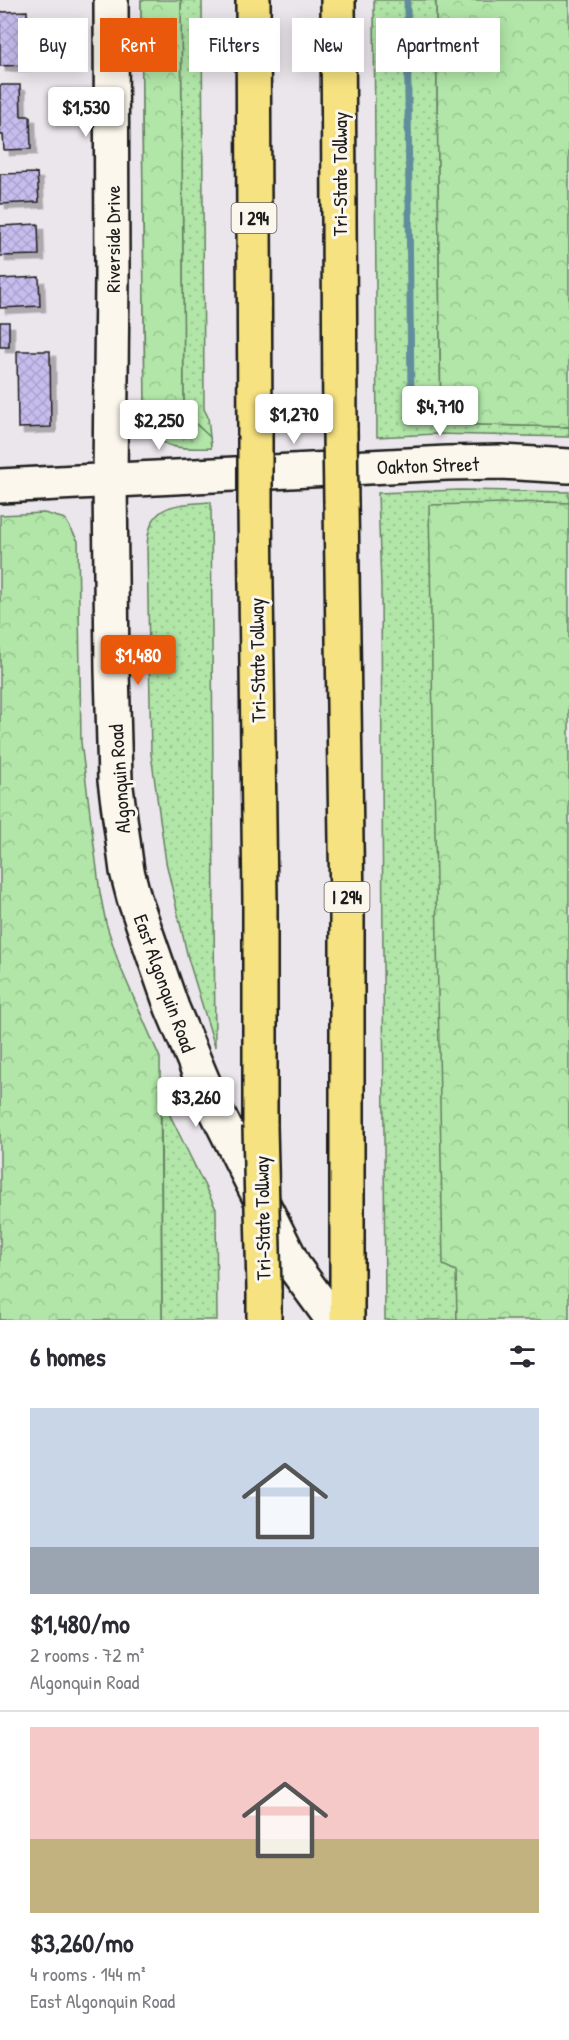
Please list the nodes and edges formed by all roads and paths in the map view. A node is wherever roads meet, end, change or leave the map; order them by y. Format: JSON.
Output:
{"nodes":[{"id":1,"x":111,"y":0,"type":"edge"},
{"id":2,"x":253,"y":0,"type":"edge"},
{"id":3,"x":338,"y":0,"type":"edge"},
{"id":4,"x":569,"y":466,"type":"edge"},
{"id":5,"x":110,"y":479,"type":"junction"},
{"id":6,"x":0,"y":486,"type":"edge"},
{"id":7,"x":134,"y":898,"type":"joint"},
{"id":8,"x":264,"y":1305,"type":"edge"},
{"id":9,"x":347,"y":1306,"type":"edge"},
{"id":10,"x":333,"y":1320,"type":"edge"}],
"edges":[{"from":1,"to":5,"type":"main road","name":"Riverside Drive"},
{"from":2,"to":8,"type":"highway","name":"Tri-State Tollway","number":"I 294","bridge":true},
{"from":3,"to":9,"type":"highway","name":"Tri-State Tollway","number":"I 294","bridge":true},
{"from":4,"to":5,"type":"main road","name":"Oakton Street"},
{"from":5,"to":6,"type":"main road","name":"Oakton Street"},
{"from":5,"to":7,"type":"main road","name":"Algonquin Road"},
{"from":7,"to":10,"type":"main road","name":"East Algonquin Road"}]}
